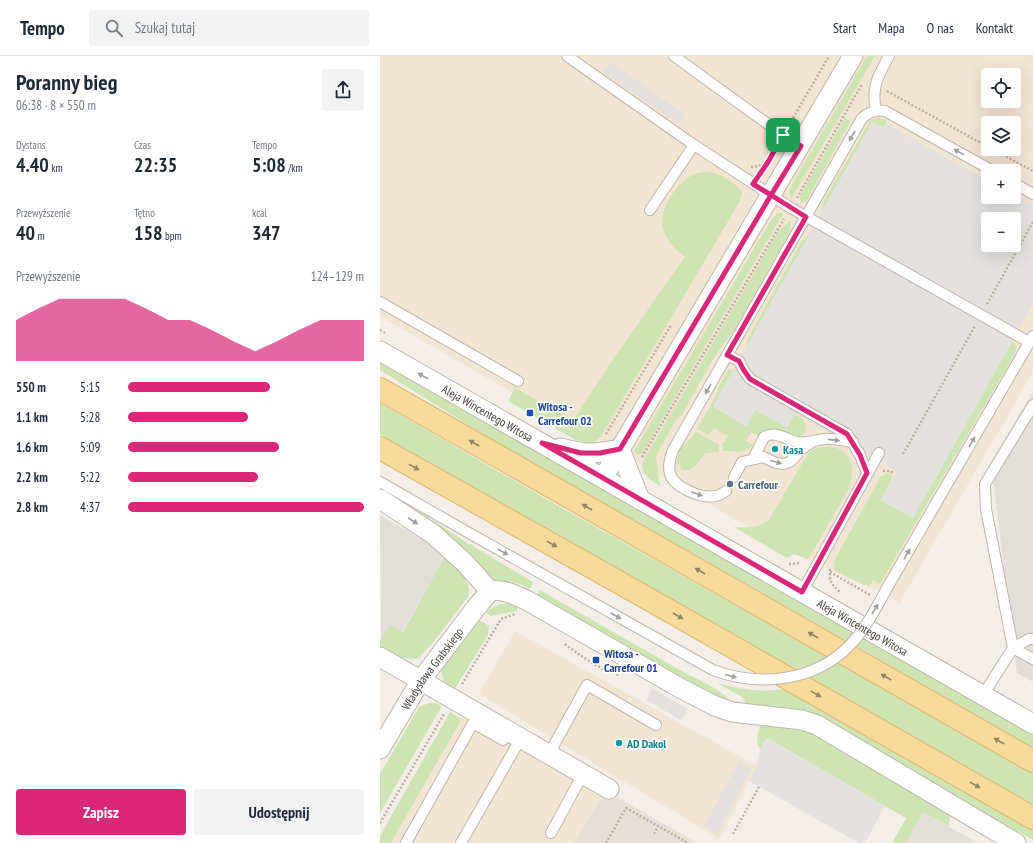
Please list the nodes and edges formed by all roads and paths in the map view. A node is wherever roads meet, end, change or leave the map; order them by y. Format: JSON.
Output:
{"nodes":[{"id":1,"x":567,"y":56,"type":"edge"},
{"id":2,"x":674,"y":56,"type":"edge"},
{"id":3,"x":829,"y":56,"type":"edge"},
{"id":4,"x":853,"y":56,"type":"edge"},
{"id":5,"x":889,"y":56,"type":"edge"},
{"id":6,"x":884,"y":89,"type":"dead end"},
{"id":7,"x":876,"y":111,"type":"junction"},
{"id":8,"x":783,"y":135,"type":"junction"},
{"id":9,"x":981,"y":142,"type":"edge"},
{"id":10,"x":694,"y":145,"type":"junction"},
{"id":11,"x":801,"y":146,"type":"junction"},
{"id":12,"x":1005,"y":156,"type":"edge"},
{"id":13,"x":981,"y":164,"type":"edge"},
{"id":14,"x":1033,"y":171,"type":"edge"},
{"id":15,"x":753,"y":184,"type":"junction"},
{"id":16,"x":1021,"y":187,"type":"edge"},
{"id":17,"x":1033,"y":194,"type":"edge"},
{"id":18,"x":771,"y":195,"type":"junction"},
{"id":19,"x":650,"y":210,"type":"dead end"},
{"id":20,"x":806,"y":217,"type":"junction"},
{"id":21,"x":1033,"y":222,"type":"edge"},
{"id":22,"x":380,"y":302,"type":"edge"},
{"id":23,"x":984,"y":308,"type":"dead end"},
{"id":24,"x":977,"y":322,"type":"dead end"},
{"id":25,"x":672,"y":323,"type":"dead end"},
{"id":26,"x":1031,"y":339,"type":"edge"},
{"id":27,"x":380,"y":351,"type":"edge"},
{"id":28,"x":727,"y":355,"type":"junction"},
{"id":29,"x":518,"y":381,"type":"dead end"},
{"id":30,"x":380,"y":389,"type":"edge"},
{"id":31,"x":1033,"y":405,"type":"edge"},
{"id":32,"x":603,"y":438,"type":"dead end"},
{"id":33,"x":816,"y":441,"type":"junction"},
{"id":34,"x":853,"y":442,"type":"junction"},
{"id":35,"x":542,"y":443,"type":"junction"},
{"id":36,"x":380,"y":448,"type":"edge"},
{"id":37,"x":620,"y":449,"type":"junction"},
{"id":38,"x":879,"y":452,"type":"dead end"},
{"id":39,"x":903,"y":454,"type":"dead end"},
{"id":40,"x":754,"y":459,"type":"junction"},
{"id":41,"x":867,"y":473,"type":"junction"},
{"id":42,"x":734,"y":477,"type":"dead end"},
{"id":43,"x":603,"y":478,"type":"junction"},
{"id":44,"x":380,"y":482,"type":"edge"},
{"id":45,"x":726,"y":491,"type":"dead end"},
{"id":46,"x":380,"y":500,"type":"edge"},
{"id":47,"x":640,"y":500,"type":"junction"},
{"id":48,"x":831,"y":581,"type":"dead end"},
{"id":49,"x":490,"y":591,"type":"junction"},
{"id":50,"x":802,"y":592,"type":"junction"},
{"id":51,"x":871,"y":595,"type":"dead end"},
{"id":52,"x":498,"y":624,"type":"dead end"},
{"id":53,"x":1033,"y":639,"type":"edge"},
{"id":54,"x":1013,"y":648,"type":"junction"},
{"id":55,"x":380,"y":657,"type":"edge"},
{"id":56,"x":1033,"y":659,"type":"edge"},
{"id":57,"x":421,"y":680,"type":"junction"},
{"id":58,"x":983,"y":695,"type":"junction"},
{"id":59,"x":453,"y":699,"type":"junction"},
{"id":60,"x":656,"y":724,"type":"dead end"},
{"id":61,"x":1033,"y":724,"type":"edge"},
{"id":62,"x":512,"y":739,"type":"junction"},
{"id":63,"x":380,"y":749,"type":"edge"},
{"id":64,"x":548,"y":754,"type":"junction"},
{"id":65,"x":1033,"y":761,"type":"edge"},
{"id":66,"x":583,"y":774,"type":"junction"},
{"id":67,"x":759,"y":787,"type":"dead end"},
{"id":68,"x":609,"y":789,"type":"dead end"},
{"id":69,"x":1033,"y":818,"type":"edge"},
{"id":70,"x":380,"y":822,"type":"edge"},
{"id":71,"x":658,"y":826,"type":"junction"},
{"id":72,"x":551,"y":833,"type":"dead end"},
{"id":73,"x":654,"y":834,"type":"dead end"},
{"id":74,"x":733,"y":834,"type":"dead end"},
{"id":75,"x":406,"y":843,"type":"edge"},
{"id":76,"x":461,"y":843,"type":"edge"},
{"id":77,"x":606,"y":843,"type":"edge"},
{"id":78,"x":688,"y":843,"type":"edge"},
{"id":79,"x":1016,"y":843,"type":"edge"}],
"edges":[{"from":1,"to":10,"type":"lane"},
{"from":2,"to":8,"type":"lane"},
{"from":3,"to":8,"type":"path"},
{"from":4,"to":11,"type":"street"},
{"from":5,"to":7,"type":"lane"},
{"from":6,"to":9,"type":"path"},
{"from":13,"to":7,"type":"lane","one_way":true},
{"from":7,"to":20,"type":"lane","one_way":true},
{"from":8,"to":11,"type":"lane"},
{"from":8,"to":15,"type":"path"},
{"from":10,"to":15,"type":"lane"},
{"from":10,"to":19,"type":"lane"},
{"from":11,"to":18,"type":"street"},
{"from":12,"to":14,"type":"path"},
{"from":15,"to":18,"type":"lane"},
{"from":16,"to":17,"type":"lane"},
{"from":18,"to":20,"type":"lane"},
{"from":18,"to":37,"type":"street"},
{"from":20,"to":26,"type":"lane"},
{"from":20,"to":28,"type":"lane"},
{"from":21,"to":23,"type":"path"},
{"from":22,"to":29,"type":"lane"},
{"from":24,"to":39,"type":"path"},
{"from":25,"to":32,"type":"path"},
{"from":44,"to":26,"type":"lane","one_way":true,"bridge":true},
{"from":35,"to":27,"type":"street","name":"Aleja Wincentego Witosa","one_way":true},
{"from":28,"to":34,"type":"lane"},
{"from":28,"to":45,"type":"lane","one_way":true},
{"from":65,"to":30,"type":"main road","one_way":true},
{"from":31,"to":54,"type":"lane"},
{"from":33,"to":34,"type":"lane","one_way":true},
{"from":40,"to":33,"type":"lane","one_way":true},
{"from":33,"to":40,"type":"lane"},
{"from":34,"to":41,"type":"lane"},
{"from":35,"to":37,"type":"street"},
{"from":35,"to":43,"type":"street","name":"Aleja Wincentego Witosa"},
{"from":36,"to":69,"type":"main road","one_way":true},
{"from":37,"to":43,"type":"street"},
{"from":37,"to":47,"type":"street"},
{"from":38,"to":41,"type":"lane"},
{"from":40,"to":42,"type":"lane"},
{"from":41,"to":50,"type":"lane"},
{"from":43,"to":47,"type":"street","name":"Aleja Wincentego Witosa"},
{"from":46,"to":49,"type":"street","one_way":true},
{"from":47,"to":50,"type":"street","name":"Aleja Wincentego Witosa"},
{"from":48,"to":51,"type":"path"},
{"from":49,"to":57,"type":"street","name":"Władysława Grabskiego"},
{"from":49,"to":79,"type":"street"},
{"from":50,"to":58,"type":"street","name":"Aleja Wincentego Witosa"},
{"from":52,"to":59,"type":"path"},
{"from":53,"to":54,"type":"lane"},
{"from":54,"to":56,"type":"lane"},
{"from":54,"to":58,"type":"lane"},
{"from":55,"to":57,"type":"street"},
{"from":57,"to":59,"type":"street"},
{"from":57,"to":63,"type":"street","name":"Władysława Grabskiego"},
{"from":58,"to":61,"type":"street","name":"Aleja Wincentego Witosa"},
{"from":59,"to":62,"type":"street"},
{"from":59,"to":70,"type":"path"},
{"from":60,"to":64,"type":"lane"},
{"from":62,"to":64,"type":"street"},
{"from":62,"to":75,"type":"lane"},
{"from":62,"to":76,"type":"lane"},
{"from":64,"to":66,"type":"street"},
{"from":66,"to":68,"type":"street"},
{"from":66,"to":72,"type":"lane"},
{"from":67,"to":74,"type":"path"},
{"from":71,"to":73,"type":"path"},
{"from":71,"to":77,"type":"path"},
{"from":71,"to":78,"type":"path"}]}
